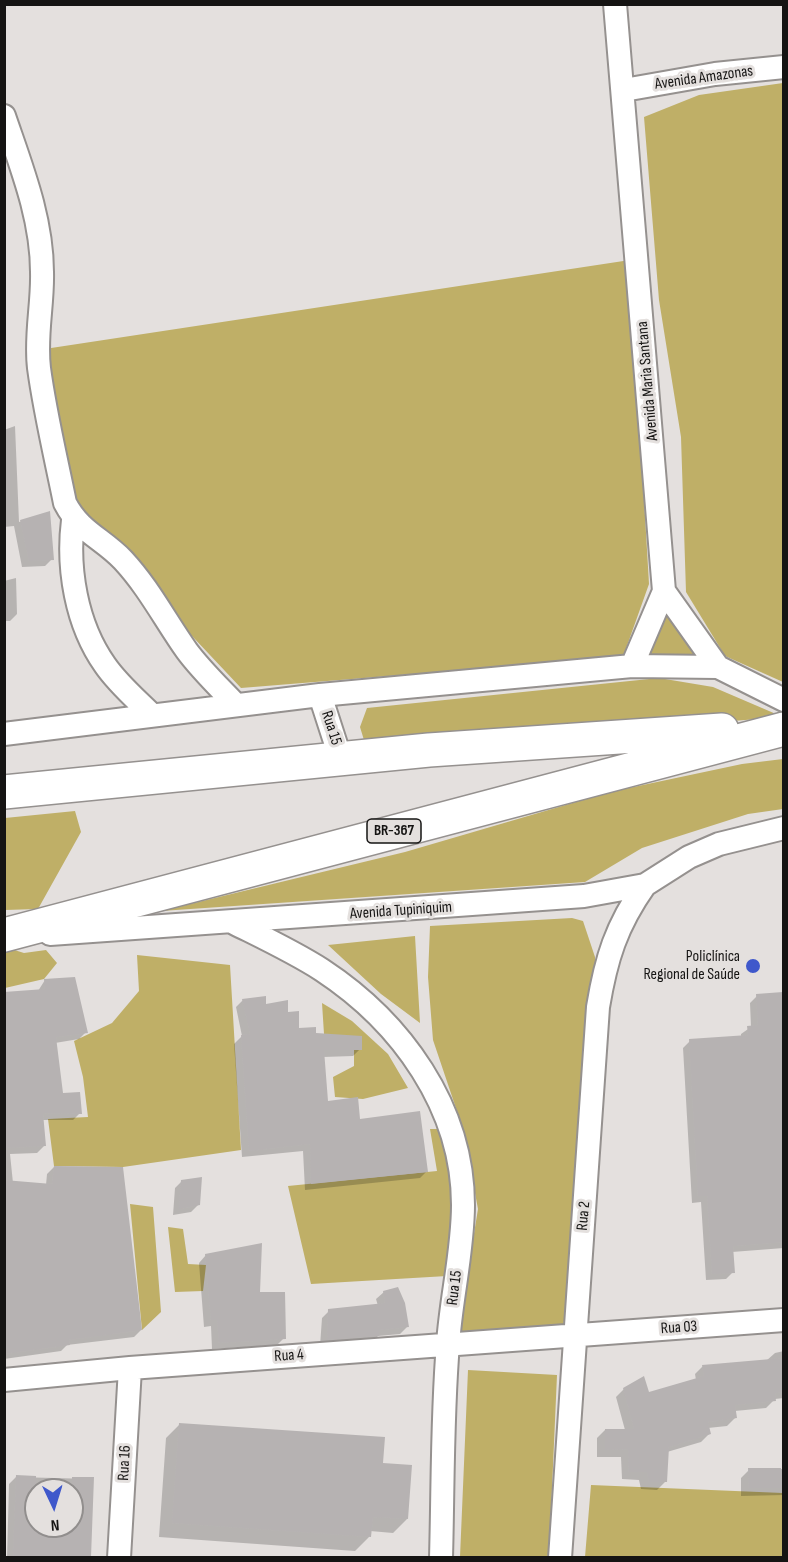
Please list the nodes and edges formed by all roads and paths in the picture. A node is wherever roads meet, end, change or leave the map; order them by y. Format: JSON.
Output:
{"nodes":[{"id":1,"x":615,"y":4,"type":"edge"},
{"id":2,"x":783,"y":67,"type":"edge"},
{"id":3,"x":624,"y":90,"type":"junction"},
{"id":4,"x":4,"y":116,"type":"edge"},
{"id":5,"x":73,"y":520,"type":"junction"},
{"id":6,"x":664,"y":591,"type":"junction"},
{"id":7,"x":632,"y":666,"type":"junction"},
{"id":8,"x":718,"y":667,"type":"junction"},
{"id":9,"x":320,"y":696,"type":"junction"},
{"id":10,"x":783,"y":700,"type":"edge"},
{"id":11,"x":236,"y":705,"type":"junction"},
{"id":12,"x":152,"y":715,"type":"junction"},
{"id":13,"x":783,"y":727,"type":"edge"},
{"id":14,"x":4,"y":734,"type":"edge"},
{"id":15,"x":341,"y":760,"type":"junction"},
{"id":16,"x":4,"y":792,"type":"edge"},
{"id":17,"x":783,"y":828,"type":"edge"},
{"id":18,"x":645,"y":885,"type":"junction"},
{"id":19,"x":232,"y":923,"type":"junction"},
{"id":20,"x":4,"y":936,"type":"edge"},
{"id":21,"x":783,"y":1320,"type":"edge"},
{"id":22,"x":574,"y":1336,"type":"junction"},
{"id":23,"x":448,"y":1344,"type":"junction"},
{"id":24,"x":130,"y":1368,"type":"junction"},
{"id":25,"x":4,"y":1380,"type":"edge"},
{"id":26,"x":119,"y":1557,"type":"edge"},
{"id":27,"x":441,"y":1557,"type":"edge"},
{"id":28,"x":560,"y":1557,"type":"edge"}],
"edges":[{"from":1,"to":3,"type":"street","name":"Avenida Maria Santana"},
{"from":2,"to":3,"type":"street","name":"Avenida Amazonas"},
{"from":3,"to":6,"type":"street","name":"Avenida Maria Santana"},
{"from":4,"to":5,"type":"street"},
{"from":5,"to":11,"type":"street"},
{"from":5,"to":12,"type":"street"},
{"from":6,"to":7,"type":"street"},
{"from":6,"to":8,"type":"street"},
{"from":7,"to":8,"type":"street"},
{"from":7,"to":9,"type":"street"},
{"from":8,"to":10,"type":"street"},
{"from":9,"to":11,"type":"street"},
{"from":9,"to":15,"type":"street","name":"Rua 15"},
{"from":11,"to":12,"type":"street"},
{"from":12,"to":14,"type":"street"},
{"from":13,"to":15,"type":"main road","number":"BR-367"},
{"from":13,"to":20,"type":"main road","number":"BR-367"},
{"from":15,"to":16,"type":"main road","number":"BR-367"},
{"from":17,"to":18,"type":"street","name":"Avenida Tupiniquim"},
{"from":18,"to":19,"type":"street","name":"Avenida Tupiniquim"},
{"from":18,"to":22,"type":"street","name":"Rua 2"},
{"from":19,"to":20,"type":"street","name":"Avenida Tupiniquim"},
{"from":19,"to":23,"type":"street","name":"Rua 15"},
{"from":21,"to":22,"type":"street","name":"Rua 03"},
{"from":22,"to":23,"type":"street","name":"Rua 4"},
{"from":22,"to":28,"type":"street","name":"Rua 2"},
{"from":23,"to":24,"type":"street","name":"Rua 4"},
{"from":23,"to":27,"type":"street","name":"Rua 15"},
{"from":24,"to":25,"type":"street","name":"Rua 4"},
{"from":24,"to":26,"type":"street","name":"Rua 16"}]}
